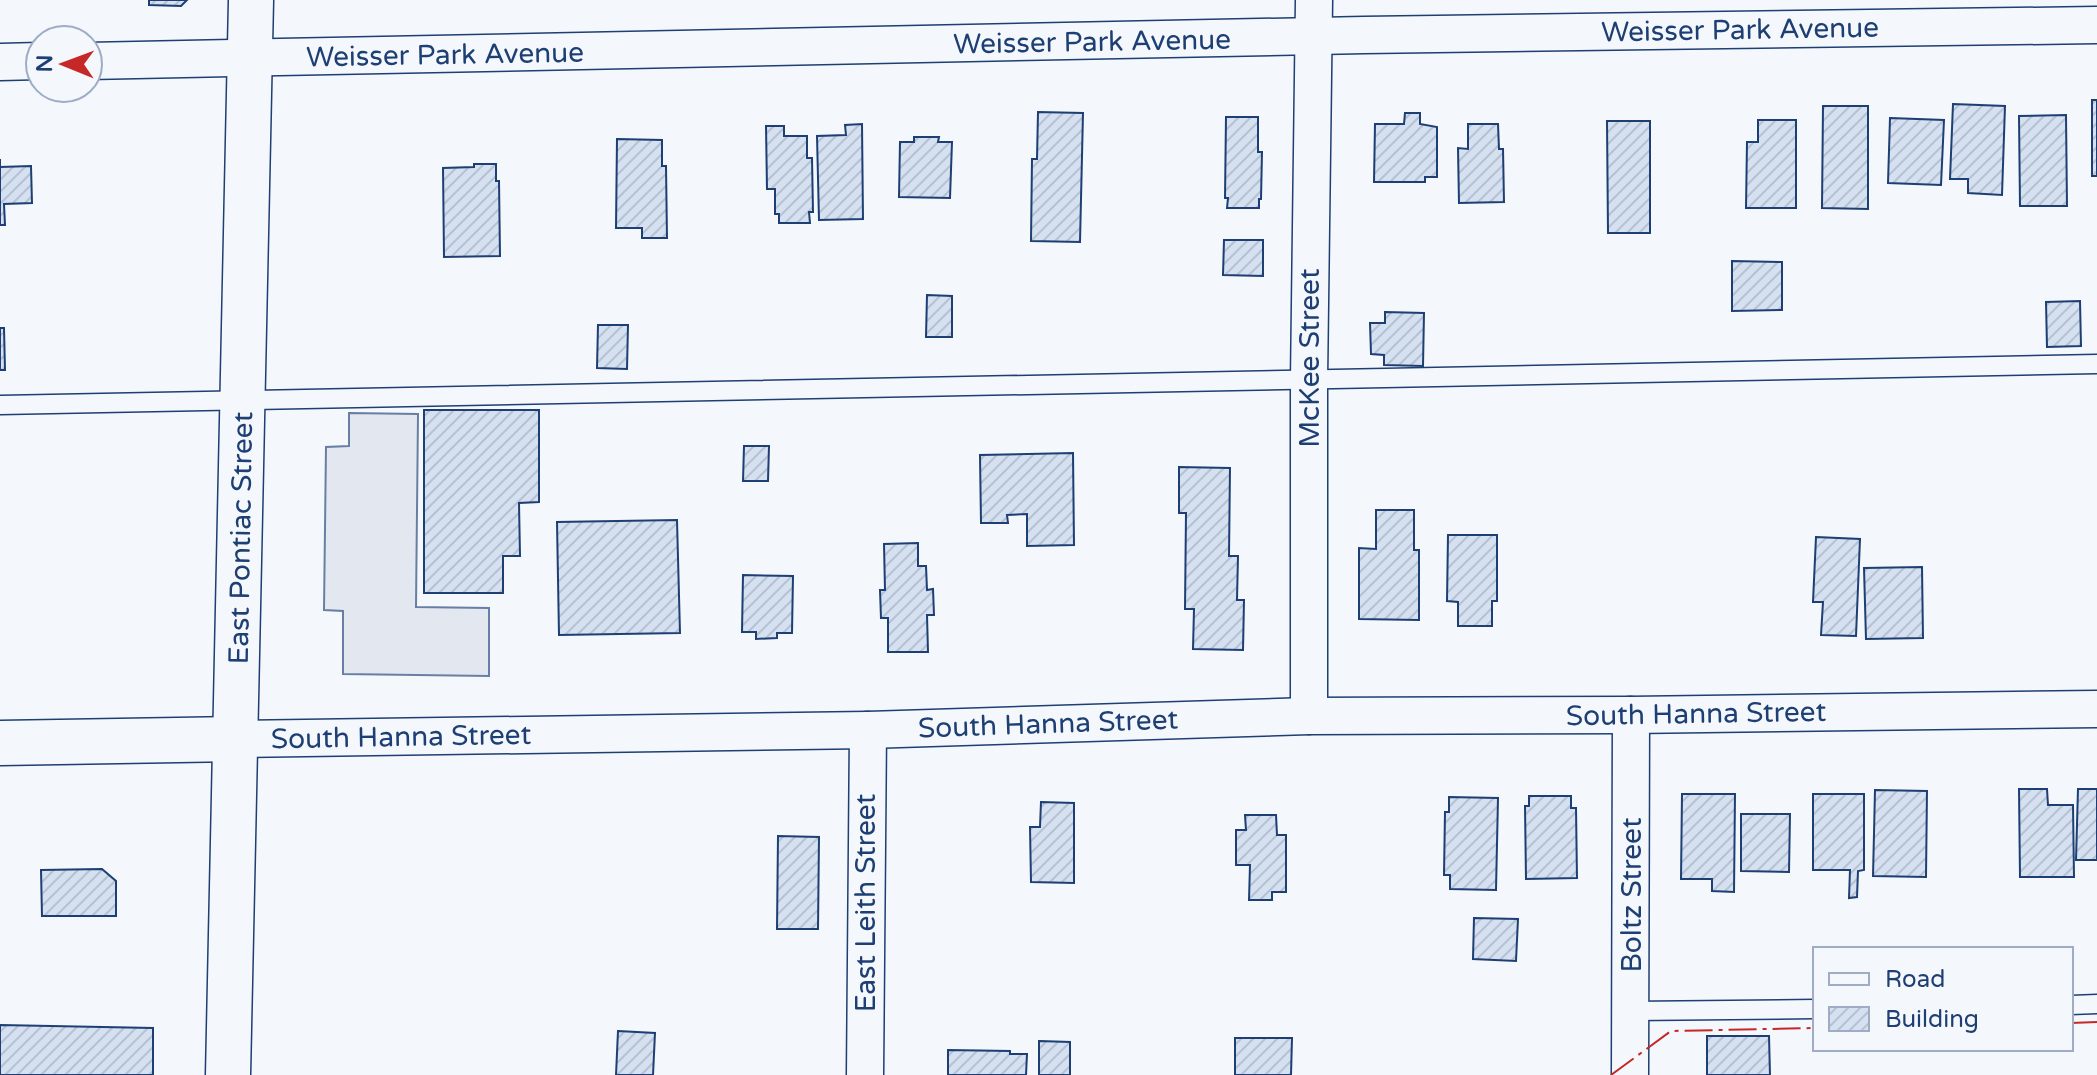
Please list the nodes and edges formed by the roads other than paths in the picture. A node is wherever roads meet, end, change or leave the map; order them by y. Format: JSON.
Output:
{"nodes":[{"id":1,"x":251,"y":0,"type":"edge"},
{"id":2,"x":1314,"y":0,"type":"edge"},
{"id":3,"x":2097,"y":25,"type":"edge"},
{"id":4,"x":1313,"y":37,"type":"junction"},
{"id":5,"x":250,"y":59,"type":"junction"},
{"id":6,"x":24,"y":61,"type":"edge"},
{"id":7,"x":104,"y":61,"type":"edge"},
{"id":8,"x":0,"y":62,"type":"edge"},
{"id":9,"x":2097,"y":364,"type":"edge"},
{"id":10,"x":1309,"y":380,"type":"junction"},
{"id":11,"x":243,"y":402,"type":"junction"},
{"id":12,"x":0,"y":405,"type":"edge"},
{"id":13,"x":2097,"y":709,"type":"edge"},
{"id":14,"x":1631,"y":715,"type":"junction"},
{"id":15,"x":1309,"y":716,"type":"junction"},
{"id":16,"x":868,"y":730,"type":"junction"},
{"id":17,"x":237,"y":739,"type":"junction"},
{"id":18,"x":0,"y":743,"type":"edge"},
{"id":19,"x":2097,"y":1004,"type":"edge"},
{"id":20,"x":2073,"y":1005,"type":"edge"},
{"id":21,"x":1813,"y":1009,"type":"edge"},
{"id":22,"x":1632,"y":1011,"type":"junction"},
{"id":23,"x":228,"y":1075,"type":"edge"},
{"id":24,"x":865,"y":1075,"type":"edge"},
{"id":25,"x":1630,"y":1075,"type":"edge"}],
"edges":[{"from":1,"to":5,"type":"main road","name":"East Pontiac Street"},
{"from":2,"to":4,"type":"street","name":"McKee Street"},
{"from":3,"to":4,"type":"street","name":"Weisser Park Avenue"},
{"from":4,"to":5,"type":"street","name":"Weisser Park Avenue"},
{"from":4,"to":10,"type":"street","name":"McKee Street"},
{"from":5,"to":7,"type":"street","name":"Weisser Park Avenue"},
{"from":5,"to":11,"type":"main road","name":"East Pontiac Street"},
{"from":6,"to":8,"type":"street"},
{"from":9,"to":10,"type":"lane"},
{"from":10,"to":11,"type":"lane"},
{"from":10,"to":15,"type":"street","name":"McKee Street"},
{"from":11,"to":12,"type":"lane"},
{"from":11,"to":17,"type":"main road","name":"East Pontiac Street"},
{"from":13,"to":14,"type":"street","name":"South Hanna Street"},
{"from":14,"to":15,"type":"street","name":"South Hanna Street"},
{"from":14,"to":22,"type":"street","name":"Boltz Street"},
{"from":15,"to":16,"type":"street","name":"South Hanna Street"},
{"from":16,"to":17,"type":"street","name":"South Hanna Street"},
{"from":16,"to":24,"type":"street","name":"East Leith Street"},
{"from":17,"to":18,"type":"main road","name":"South Hanna Street"},
{"from":17,"to":23,"type":"main road","name":"East Pontiac Street"},
{"from":19,"to":20,"type":"lane"},
{"from":21,"to":22,"type":"lane"},
{"from":22,"to":25,"type":"street","name":"Boltz Street"}]}
